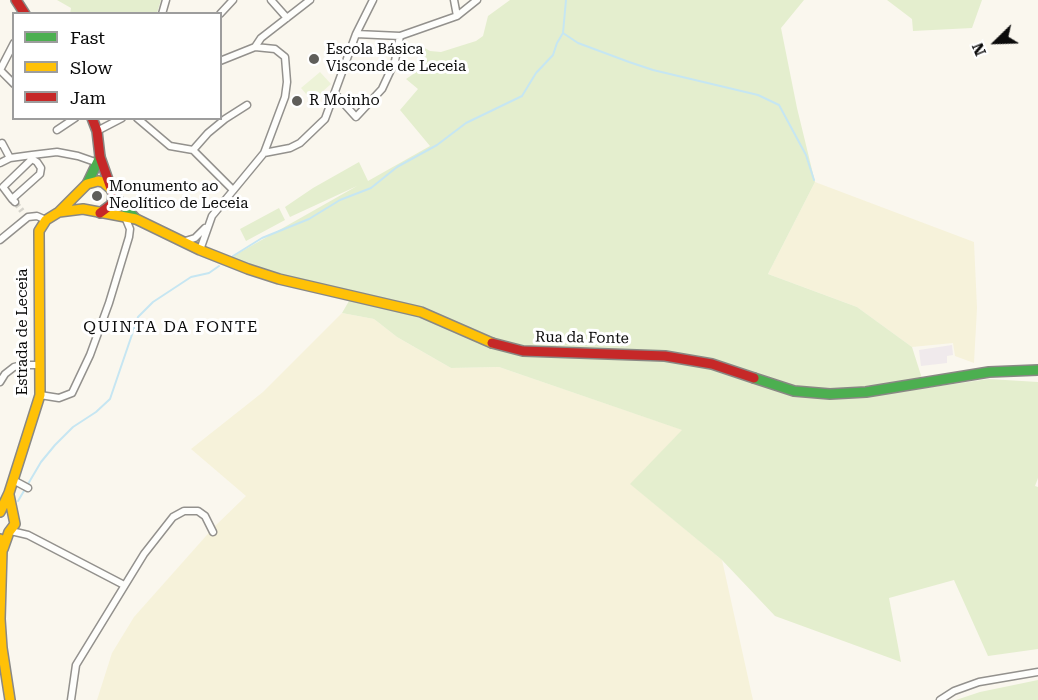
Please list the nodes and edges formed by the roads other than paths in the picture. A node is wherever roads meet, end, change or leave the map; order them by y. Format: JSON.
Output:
{"nodes":[{"id":1,"x":232,"y":0,"type":"edge"},
{"id":2,"x":271,"y":0,"type":"edge"},
{"id":3,"x":373,"y":0,"type":"edge"},
{"id":4,"x":454,"y":0,"type":"edge"},
{"id":5,"x":477,"y":0,"type":"edge"},
{"id":6,"x":308,"y":1,"type":"edge"},
{"id":7,"x":222,"y":12,"type":"edge"},
{"id":8,"x":458,"y":16,"type":"junction"},
{"id":9,"x":287,"y":18,"type":"junction"},
{"id":10,"x":356,"y":34,"type":"junction"},
{"id":11,"x":400,"y":36,"type":"junction"},
{"id":12,"x":255,"y":47,"type":"junction"},
{"id":13,"x":0,"y":51,"type":"edge"},
{"id":14,"x":12,"y":51,"type":"edge"},
{"id":15,"x":222,"y":60,"type":"edge"},
{"id":16,"x":0,"y":70,"type":"edge"},
{"id":17,"x":12,"y":82,"type":"edge"},
{"id":18,"x":335,"y":95,"type":"junction"},
{"id":19,"x":247,"y":105,"type":"dead end"},
{"id":20,"x":70,"y":120,"type":"edge"},
{"id":21,"x":93,"y":120,"type":"edge"},
{"id":22,"x":119,"y":120,"type":"edge"},
{"id":23,"x":139,"y":120,"type":"edge"},
{"id":24,"x":57,"y":130,"type":"dead end"},
{"id":25,"x":98,"y":133,"type":"junction"},
{"id":26,"x":0,"y":144,"type":"edge"},
{"id":27,"x":193,"y":150,"type":"junction"},
{"id":28,"x":264,"y":153,"type":"junction"},
{"id":29,"x":32,"y":157,"type":"junction"},
{"id":30,"x":10,"y":158,"type":"junction"},
{"id":31,"x":99,"y":160,"type":"junction"},
{"id":32,"x":0,"y":164,"type":"edge"},
{"id":33,"x":86,"y":186,"type":"junction"},
{"id":34,"x":232,"y":189,"type":"junction"},
{"id":35,"x":112,"y":191,"type":"junction"},
{"id":36,"x":22,"y":211,"type":"tunnel mouth"},
{"id":37,"x":90,"y":211,"type":"junction"},
{"id":38,"x":59,"y":212,"type":"junction"},
{"id":39,"x":100,"y":213,"type":"junction"},
{"id":40,"x":28,"y":217,"type":"junction"},
{"id":41,"x":125,"y":217,"type":"junction"},
{"id":42,"x":46,"y":220,"type":"junction"},
{"id":43,"x":139,"y":220,"type":"junction"},
{"id":44,"x":208,"y":225,"type":"junction"},
{"id":45,"x":0,"y":240,"type":"edge"},
{"id":46,"x":182,"y":242,"type":"junction"},
{"id":47,"x":200,"y":250,"type":"junction"},
{"id":48,"x":40,"y":365,"type":"junction"},
{"id":49,"x":1038,"y":370,"type":"edge"},
{"id":50,"x":0,"y":382,"type":"edge"},
{"id":51,"x":40,"y":395,"type":"junction"},
{"id":52,"x":13,"y":480,"type":"junction"},
{"id":53,"x":25,"y":486,"type":"dead end"},
{"id":54,"x":9,"y":493,"type":"junction"},
{"id":55,"x":0,"y":513,"type":"edge"},
{"id":56,"x":14,"y":518,"type":"junction"},
{"id":57,"x":7,"y":532,"type":"edge"},
{"id":58,"x":213,"y":532,"type":"dead end"},
{"id":59,"x":28,"y":535,"type":"junction"},
{"id":60,"x":0,"y":538,"type":"edge"},
{"id":61,"x":2,"y":551,"type":"junction"},
{"id":62,"x":124,"y":585,"type":"junction"},
{"id":63,"x":2,"y":664,"type":"edge"},
{"id":64,"x":1038,"y":672,"type":"edge"},
{"id":65,"x":10,"y":700,"type":"edge"},
{"id":66,"x":71,"y":700,"type":"edge"},
{"id":67,"x":940,"y":700,"type":"edge"}],
"edges":[{"from":1,"to":7,"type":"street"},
{"from":2,"to":9,"type":"street"},
{"from":3,"to":10,"type":"street"},
{"from":4,"to":8,"type":"street"},
{"from":5,"to":8,"type":"street"},
{"from":6,"to":9,"type":"street"},
{"from":8,"to":11,"type":"street"},
{"from":9,"to":12,"type":"street"},
{"from":10,"to":11,"type":"street"},
{"from":10,"to":18,"type":"street"},
{"from":11,"to":18,"type":"street"},
{"from":12,"to":15,"type":"street"},
{"from":12,"to":28,"type":"street"},
{"from":13,"to":14,"type":"street"},
{"from":14,"to":16,"type":"street"},
{"from":16,"to":17,"type":"street"},
{"from":18,"to":28,"type":"street"},
{"from":19,"to":27,"type":"street"},
{"from":20,"to":24,"type":"street"},
{"from":21,"to":25,"type":"main road"},
{"from":22,"to":25,"type":"street"},
{"from":23,"to":27,"type":"street"},
{"from":25,"to":31,"type":"main road"},
{"from":26,"to":30,"type":"street"},
{"from":27,"to":34,"type":"street"},
{"from":28,"to":34,"type":"street"},
{"from":29,"to":29,"type":"street"},
{"from":29,"to":30,"type":"street"},
{"from":29,"to":31,"type":"street"},
{"from":30,"to":32,"type":"street"},
{"from":31,"to":33,"type":"main road"},
{"from":31,"to":35,"type":"main road"},
{"from":33,"to":35,"type":"main road"},
{"from":33,"to":37,"type":"main road"},
{"from":33,"to":38,"type":"main road"},
{"from":34,"to":44,"type":"street"},
{"from":35,"to":39,"type":"main road"},
{"from":35,"to":43,"type":"main road","name":"Rua da Fonte"},
{"from":36,"to":40,"type":"street"},
{"from":37,"to":38,"type":"main road"},
{"from":37,"to":39,"type":"main road"},
{"from":38,"to":42,"type":"main road"},
{"from":39,"to":41,"type":"main road","name":"Rua da Fonte"},
{"from":40,"to":42,"type":"street"},
{"from":40,"to":45,"type":"street"},
{"from":41,"to":43,"type":"main road","name":"Rua da Fonte"},
{"from":41,"to":51,"type":"street"},
{"from":42,"to":48,"type":"main road","name":"Estrada de Leceia"},
{"from":43,"to":46,"type":"main road","name":"Rua da Fonte"},
{"from":44,"to":46,"type":"street"},
{"from":44,"to":47,"type":"street"},
{"from":46,"to":47,"type":"main road","name":"Rua da Fonte"},
{"from":47,"to":49,"type":"main road","name":"Rua da Fonte"},
{"from":48,"to":50,"type":"street"},
{"from":48,"to":51,"type":"main road","name":"Estrada de Leceia"},
{"from":51,"to":52,"type":"main road","name":"Estrada de Leceia"},
{"from":52,"to":53,"type":"street"},
{"from":52,"to":54,"type":"main road","name":"Estrada de Leceia"},
{"from":54,"to":55,"type":"main road","name":"Estrada de Leceia"},
{"from":54,"to":56,"type":"main road","name":"Estrada de Leceia"},
{"from":55,"to":56,"type":"main road"},
{"from":56,"to":57,"type":"main road"},
{"from":56,"to":59,"type":"street"},
{"from":57,"to":59,"type":"street"},
{"from":57,"to":61,"type":"main road"},
{"from":58,"to":62,"type":"street"},
{"from":59,"to":62,"type":"street"},
{"from":60,"to":61,"type":"main road"},
{"from":61,"to":63,"type":"main road"},
{"from":62,"to":66,"type":"street"},
{"from":63,"to":65,"type":"main road"},
{"from":64,"to":67,"type":"street"}]}
